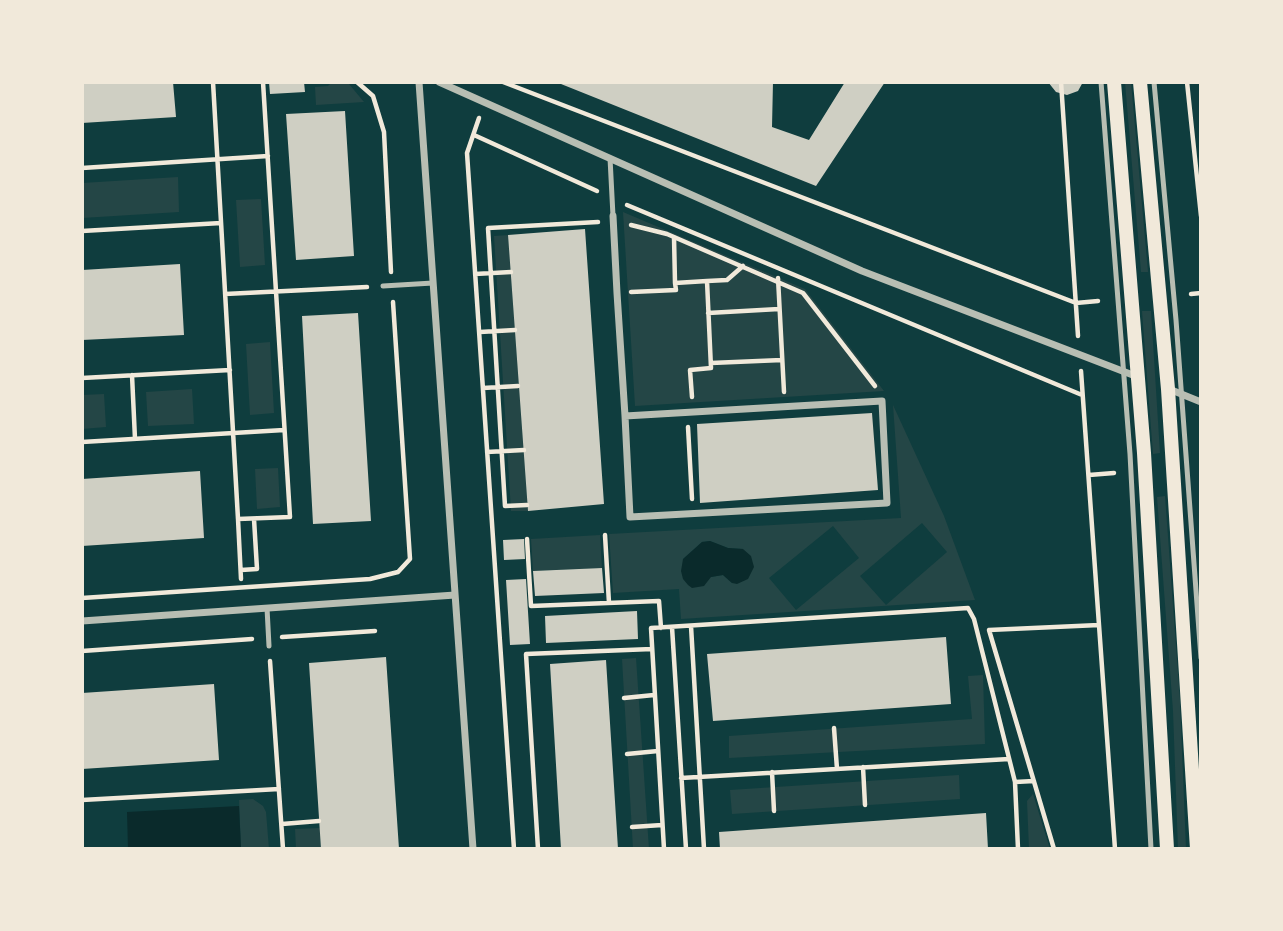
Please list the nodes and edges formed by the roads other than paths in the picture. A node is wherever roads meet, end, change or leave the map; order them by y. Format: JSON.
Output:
{"nodes":[{"id":1,"x":419,"y":82,"type":"edge"},
{"id":2,"x":439,"y":82,"type":"edge"},
{"id":3,"x":1101,"y":82,"type":"edge"},
{"id":4,"x":1115,"y":82,"type":"edge"},
{"id":5,"x":1140,"y":82,"type":"edge"},
{"id":6,"x":1154,"y":82,"type":"edge"},
{"id":7,"x":610,"y":158,"type":"junction"},
{"id":8,"x":613,"y":219,"type":"joint"},
{"id":9,"x":433,"y":283,"type":"junction"},
{"id":10,"x":383,"y":286,"type":"road end"},
{"id":11,"x":1123,"y":371,"type":"junction"},
{"id":12,"x":1139,"y":377,"type":"junction"},
{"id":13,"x":1175,"y":392,"type":"junction"},
{"id":14,"x":1201,"y":402,"type":"edge"},
{"id":15,"x":625,"y":416,"type":"junction"},
{"id":16,"x":456,"y":595,"type":"junction"},
{"id":17,"x":267,"y":608,"type":"junction"},
{"id":18,"x":82,"y":621,"type":"edge"},
{"id":19,"x":269,"y":646,"type":"road end"},
{"id":20,"x":1201,"y":658,"type":"edge"},
{"id":21,"x":473,"y":849,"type":"edge"},
{"id":22,"x":1151,"y":849,"type":"edge"},
{"id":23,"x":1167,"y":849,"type":"edge"},
{"id":24,"x":1197,"y":849,"type":"edge"}],
"edges":[{"from":1,"to":9,"type":"street"},
{"from":2,"to":7,"type":"street"},
{"from":3,"to":11,"type":"lane"},
{"from":4,"to":12,"type":"main road"},
{"from":5,"to":13,"type":"main road"},
{"from":6,"to":13,"type":"lane"},
{"from":7,"to":8,"type":"lane"},
{"from":7,"to":11,"type":"street"},
{"from":8,"to":15,"type":"street"},
{"from":9,"to":10,"type":"lane"},
{"from":9,"to":16,"type":"street"},
{"from":11,"to":12,"type":"street"},
{"from":11,"to":22,"type":"lane"},
{"from":12,"to":23,"type":"main road"},
{"from":13,"to":14,"type":"street"},
{"from":13,"to":20,"type":"lane"},
{"from":13,"to":24,"type":"main road"},
{"from":15,"to":15,"type":"street"},
{"from":16,"to":17,"type":"street"},
{"from":16,"to":21,"type":"street"},
{"from":17,"to":18,"type":"street"},
{"from":17,"to":19,"type":"lane"}]}
